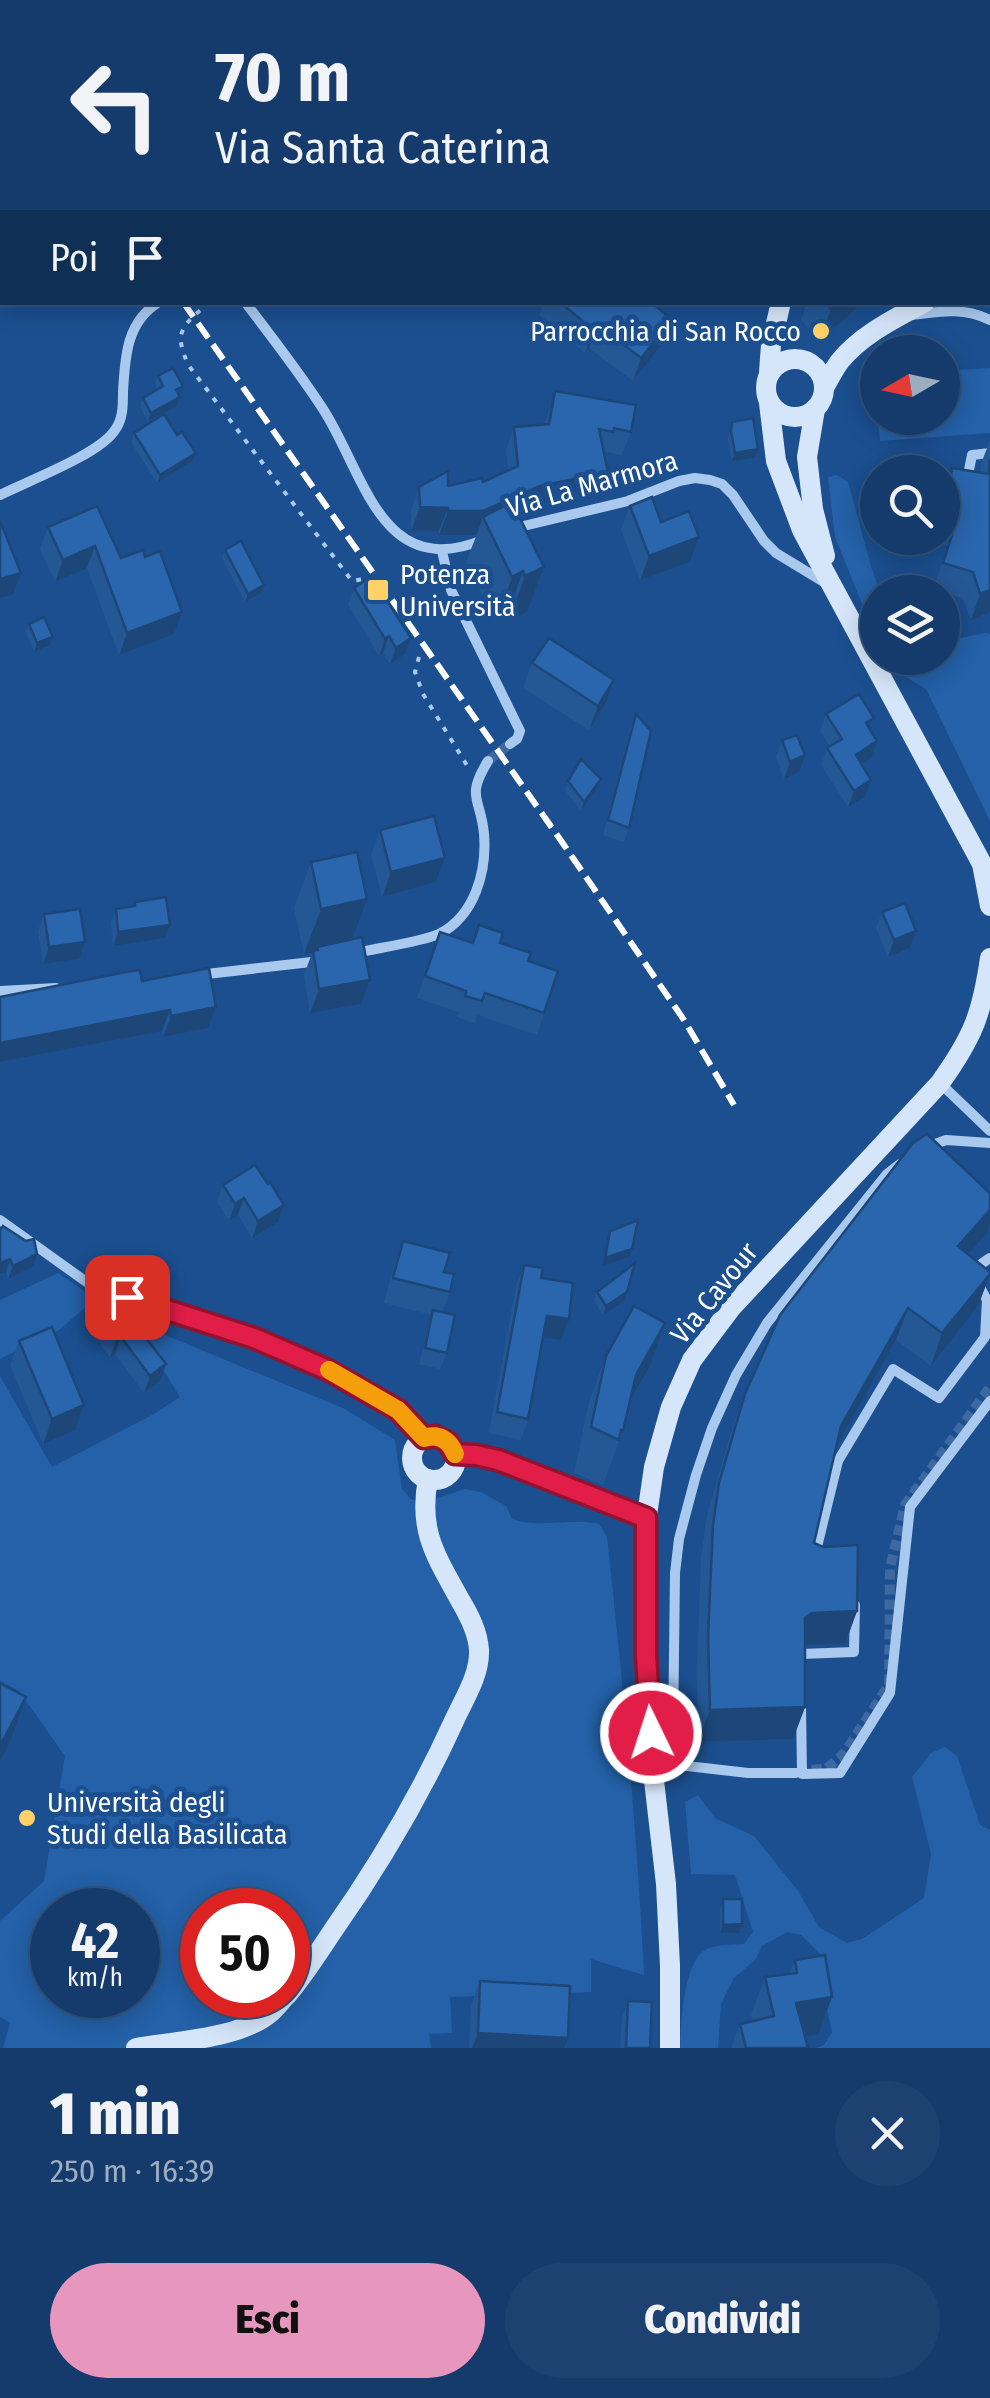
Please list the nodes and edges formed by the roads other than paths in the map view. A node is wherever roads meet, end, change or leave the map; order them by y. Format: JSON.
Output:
{"nodes":[{"id":1,"x":154,"y":305,"type":"edge"},
{"id":2,"x":247,"y":305,"type":"edge"},
{"id":3,"x":920,"y":305,"type":"edge"},
{"id":4,"x":778,"y":308,"type":"edge"},
{"id":5,"x":898,"y":318,"type":"junction"},
{"id":6,"x":990,"y":320,"type":"edge"},
{"id":7,"x":856,"y":345,"type":"junction"},
{"id":8,"x":801,"y":360,"type":"junction"},
{"id":9,"x":770,"y":372,"type":"junction"},
{"id":10,"x":824,"y":388,"type":"junction"},
{"id":11,"x":769,"y":402,"type":"junction"},
{"id":12,"x":814,"y":410,"type":"junction"},
{"id":13,"x":990,"y":453,"type":"edge"},
{"id":14,"x":967,"y":482,"type":"edge"},
{"id":15,"x":0,"y":495,"type":"edge"},
{"id":16,"x":442,"y":551,"type":"junction"},
{"id":17,"x":832,"y":587,"type":"junction"},
{"id":18,"x":510,"y":744,"type":"dead end"},
{"id":19,"x":488,"y":761,"type":"tunnel mouth"},
{"id":20,"x":986,"y":869,"type":"edge"},
{"id":21,"x":990,"y":906,"type":"edge"},
{"id":22,"x":348,"y":954,"type":"edge"},
{"id":23,"x":330,"y":958,"type":"edge"},
{"id":24,"x":990,"y":958,"type":"edge"},
{"id":25,"x":195,"y":976,"type":"edge"},
{"id":26,"x":58,"y":988,"type":"edge"},
{"id":27,"x":0,"y":992,"type":"edge"},
{"id":28,"x":940,"y":1083,"type":"junction"},
{"id":29,"x":990,"y":1131,"type":"edge"},
{"id":30,"x":990,"y":1142,"type":"edge"},
{"id":31,"x":0,"y":1220,"type":"edge"},
{"id":32,"x":990,"y":1258,"type":"edge"},
{"id":33,"x":990,"y":1401,"type":"edge"},
{"id":34,"x":424,"y":1438,"type":"junction"},
{"id":35,"x":455,"y":1454,"type":"junction"},
{"id":36,"x":428,"y":1479,"type":"junction"},
{"id":37,"x":646,"y":1518,"type":"junction"},
{"id":38,"x":811,"y":1570,"type":"edge"},
{"id":39,"x":855,"y":1598,"type":"edge"},
{"id":40,"x":801,"y":1674,"type":"edge"},
{"id":41,"x":801,"y":1694,"type":"edge"},
{"id":42,"x":657,"y":1767,"type":"junction"},
{"id":43,"x":796,"y":1774,"type":"tunnel mouth"},
{"id":44,"x":310,"y":1963,"type":"edge"},
{"id":45,"x":263,"y":2018,"type":"edge"},
{"id":46,"x":136,"y":2048,"type":"edge"},
{"id":47,"x":670,"y":2048,"type":"edge"}],
"edges":[{"from":1,"to":15,"type":"street"},
{"from":2,"to":16,"type":"street"},
{"from":3,"to":5,"type":"main road"},
{"from":4,"to":8,"type":"main road"},
{"from":4,"to":9,"type":"main road"},
{"from":5,"to":6,"type":"street"},
{"from":5,"to":7,"type":"main road"},
{"from":7,"to":8,"type":"main road"},
{"from":7,"to":10,"type":"main road"},
{"from":8,"to":9,"type":"main road"},
{"from":8,"to":10,"type":"main road"},
{"from":9,"to":11,"type":"main road"},
{"from":10,"to":12,"type":"main road"},
{"from":11,"to":12,"type":"main road"},
{"from":11,"to":17,"type":"main road"},
{"from":12,"to":17,"type":"main road"},
{"from":13,"to":14,"type":"street"},
{"from":16,"to":17,"type":"street","name":"Via La Marmora"},
{"from":16,"to":18,"type":"street"},
{"from":17,"to":20,"type":"main road"},
{"from":19,"to":22,"type":"street"},
{"from":20,"to":21,"type":"main road"},
{"from":23,"to":25,"type":"street"},
{"from":24,"to":28,"type":"main road","name":"Via Cavour"},
{"from":26,"to":27,"type":"street"},
{"from":28,"to":29,"type":"street"},
{"from":28,"to":37,"type":"main road","name":"Via Cavour"},
{"from":30,"to":42,"type":"street","name":"Via Cavour"},
{"from":31,"to":34,"type":"street"},
{"from":32,"to":38,"type":"street"},
{"from":33,"to":41,"type":"street"},
{"from":34,"to":35,"type":"main road"},
{"from":34,"to":36,"type":"main road"},
{"from":35,"to":36,"type":"main road"},
{"from":35,"to":37,"type":"main road"},
{"from":36,"to":44,"type":"main road"},
{"from":37,"to":42,"type":"main road","name":"Via Cavour"},
{"from":39,"to":40,"type":"street"},
{"from":42,"to":43,"type":"street"},
{"from":42,"to":47,"type":"main road","name":"Via Cavour"},
{"from":45,"to":46,"type":"main road"}]}
